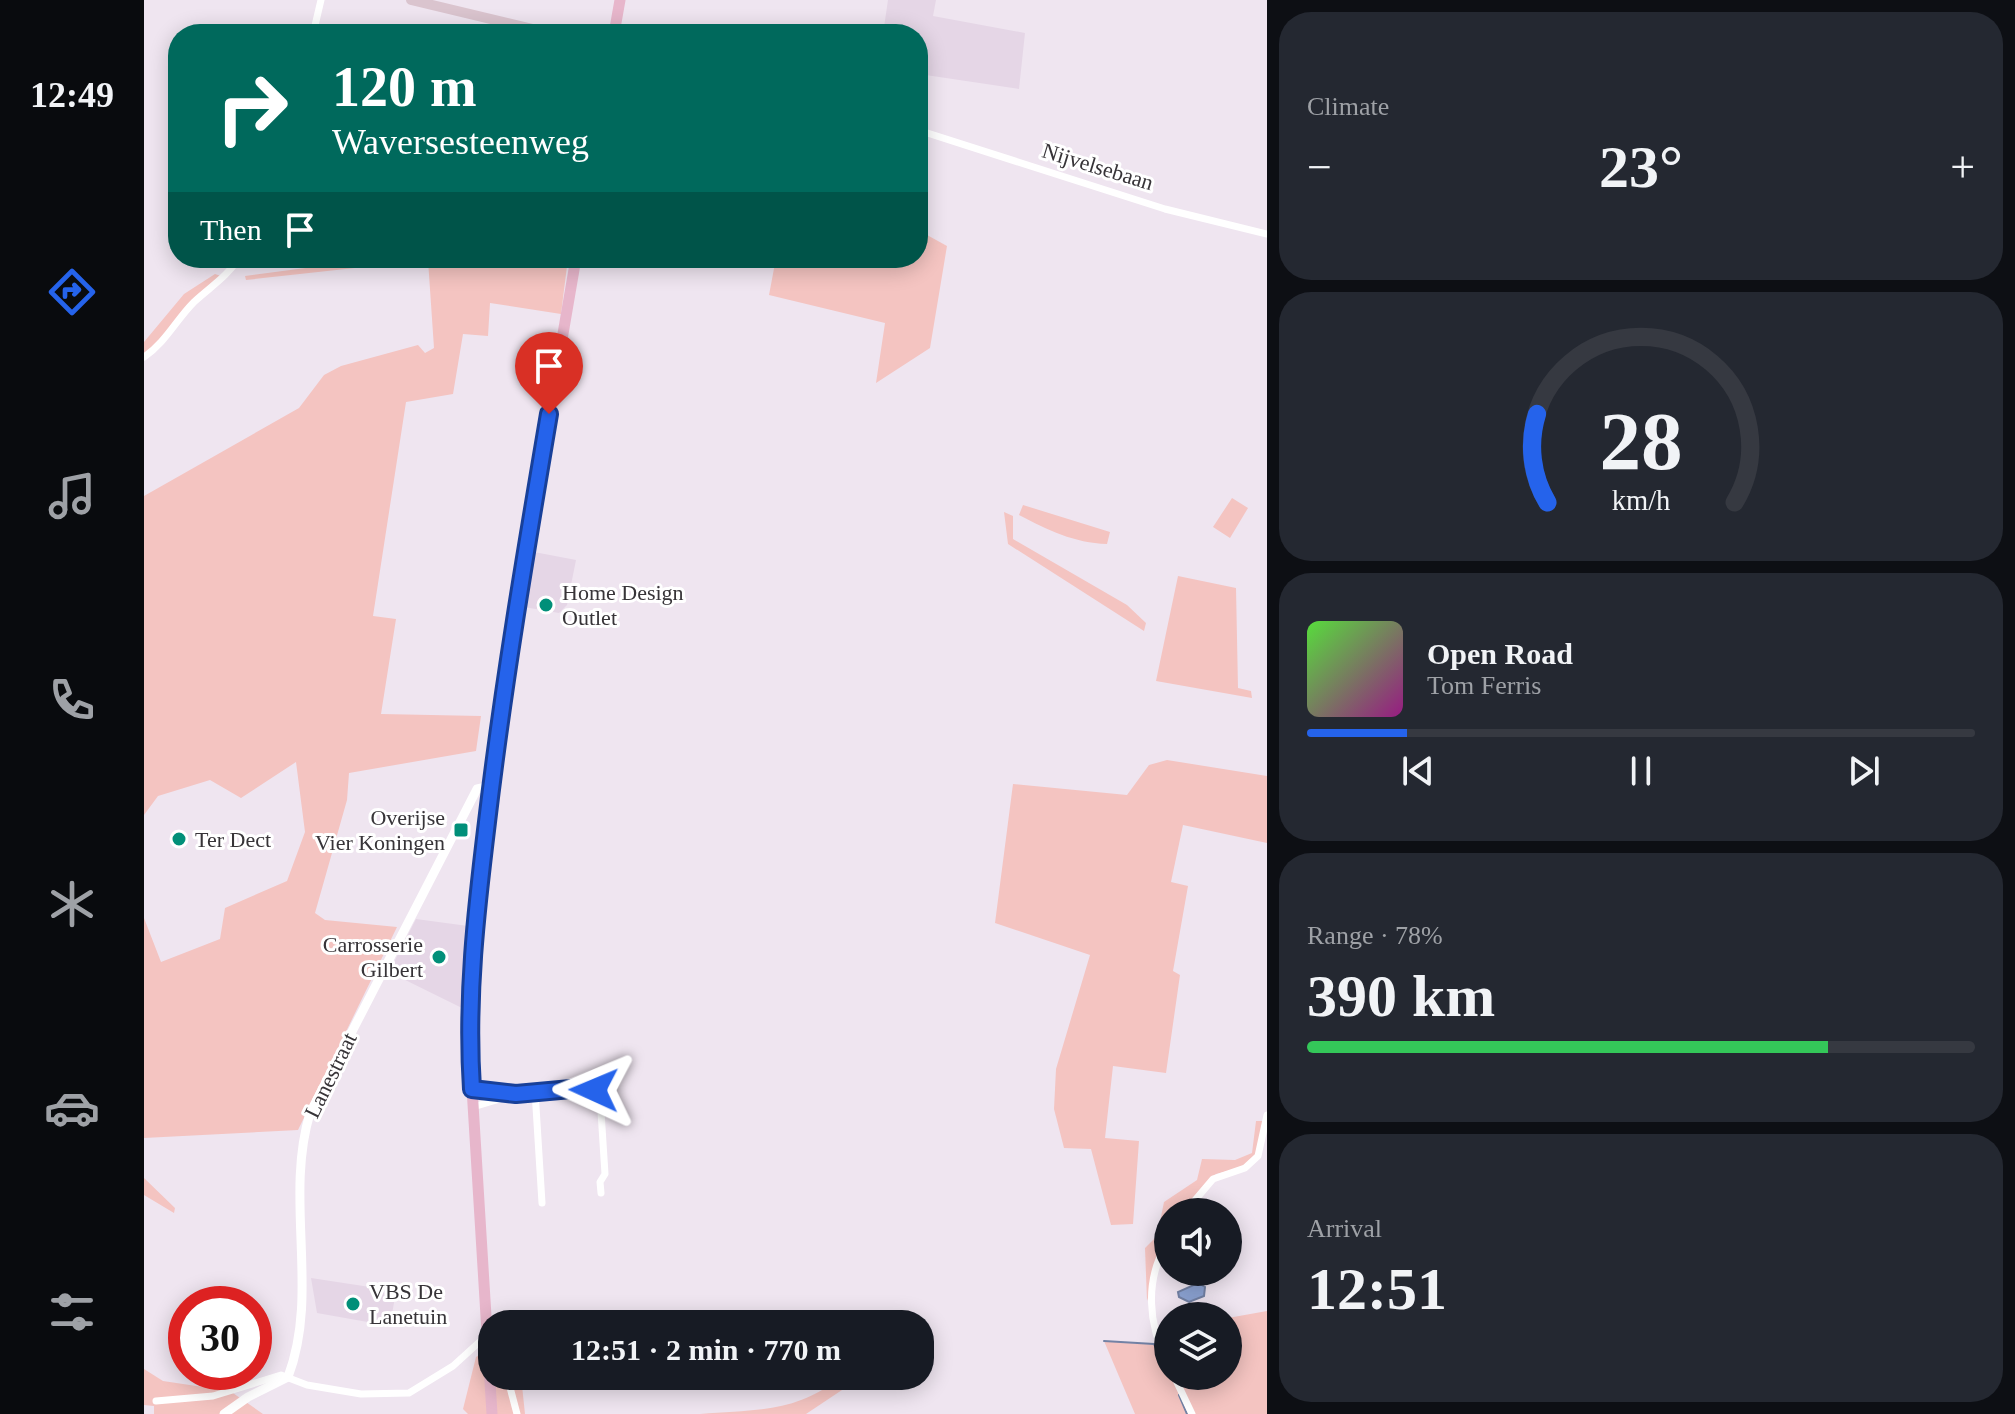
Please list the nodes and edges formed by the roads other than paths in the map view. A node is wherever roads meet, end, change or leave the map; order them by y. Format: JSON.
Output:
{"nodes":[{"id":1,"x":321,"y":0,"type":"edge"},
{"id":2,"x":411,"y":0,"type":"edge"},
{"id":3,"x":620,"y":0,"type":"edge"},
{"id":4,"x":315,"y":24,"type":"edge"},
{"id":5,"x":512,"y":24,"type":"edge"},
{"id":6,"x":616,"y":24,"type":"edge"},
{"id":7,"x":928,"y":133,"type":"edge"},
{"id":8,"x":1267,"y":234,"type":"edge"},
{"id":9,"x":231,"y":268,"type":"edge"},
{"id":10,"x":574,"y":268,"type":"edge"},
{"id":11,"x":144,"y":357,"type":"edge"},
{"id":12,"x":491,"y":786,"type":"junction"},
{"id":13,"x":593,"y":1087,"type":"junction"},
{"id":14,"x":472,"y":1089,"type":"junction"},
{"id":15,"x":535,"y":1091,"type":"junction"},
{"id":16,"x":516,"y":1094,"type":"junction"},
{"id":17,"x":600,"y":1096,"type":"junction"},
{"id":18,"x":473,"y":1107,"type":"junction"},
{"id":19,"x":1267,"y":1115,"type":"edge"},
{"id":20,"x":601,"y":1193,"type":"dead end"},
{"id":21,"x":1197,"y":1198,"type":"edge"},
{"id":22,"x":542,"y":1203,"type":"dead end"},
{"id":23,"x":1154,"y":1280,"type":"edge"},
{"id":24,"x":487,"y":1310,"type":"edge"},
{"id":25,"x":1154,"y":1330,"type":"edge"},
{"id":26,"x":478,"y":1340,"type":"edge"},
{"id":27,"x":288,"y":1377,"type":"junction"},
{"id":28,"x":491,"y":1390,"type":"edge"},
{"id":29,"x":511,"y":1390,"type":"edge"},
{"id":30,"x":1181,"y":1390,"type":"edge"},
{"id":31,"x":156,"y":1401,"type":"dead end"},
{"id":32,"x":224,"y":1414,"type":"edge"},
{"id":33,"x":492,"y":1414,"type":"edge"},
{"id":34,"x":517,"y":1414,"type":"edge"},
{"id":35,"x":1192,"y":1414,"type":"edge"}],
"edges":[{"from":1,"to":4,"type":"street"},
{"from":2,"to":5,"type":"main road"},
{"from":3,"to":6,"type":"main road"},
{"from":7,"to":8,"type":"street","name":"Nijvelsebaan"},
{"from":9,"to":11,"type":"street"},
{"from":10,"to":12,"type":"main road"},
{"from":12,"to":14,"type":"main road"},
{"from":12,"to":27,"type":"street","name":"Lanestraat"},
{"from":13,"to":15,"type":"street"},
{"from":13,"to":17,"type":"street"},
{"from":13,"to":17,"type":"street"},
{"from":14,"to":16,"type":"street"},
{"from":14,"to":18,"type":"main road"},
{"from":15,"to":16,"type":"street"},
{"from":15,"to":22,"type":"street"},
{"from":16,"to":18,"type":"street"},
{"from":17,"to":20,"type":"street"},
{"from":18,"to":24,"type":"main road"},
{"from":19,"to":21,"type":"street"},
{"from":23,"to":25,"type":"street"},
{"from":26,"to":27,"type":"street"},
{"from":27,"to":31,"type":"street"},
{"from":27,"to":32,"type":"street"},
{"from":28,"to":33,"type":"main road"},
{"from":29,"to":34,"type":"street"},
{"from":30,"to":35,"type":"street"}]}
